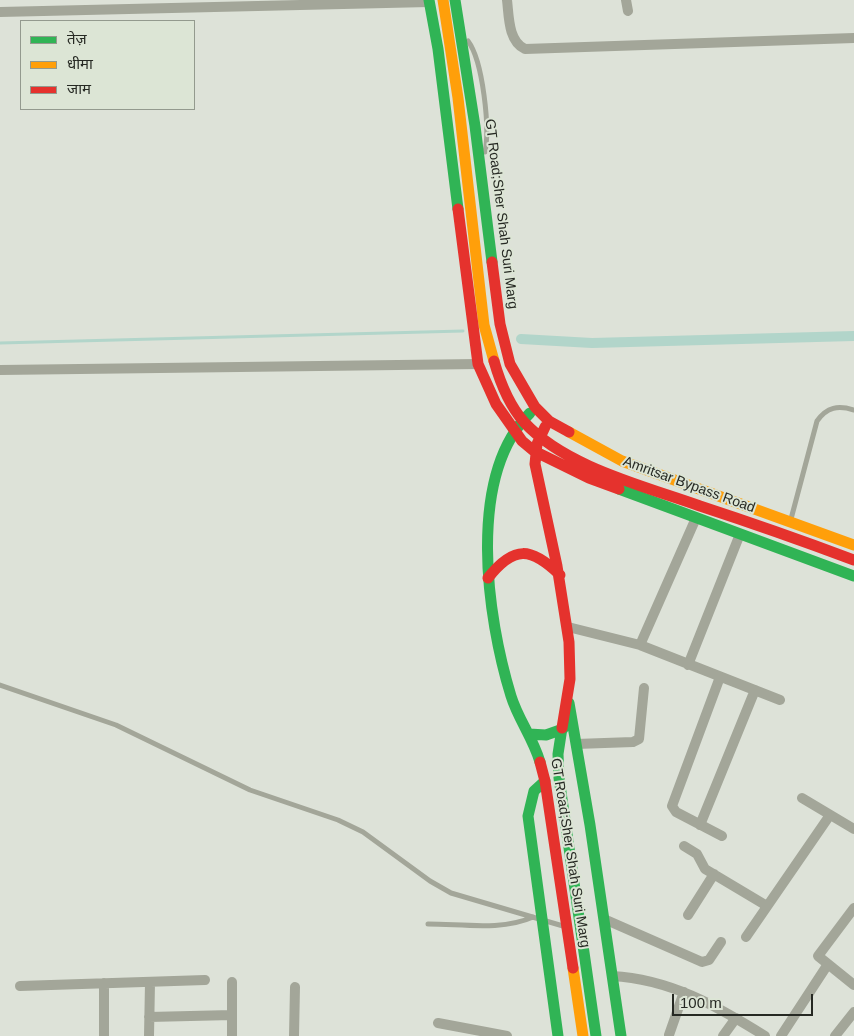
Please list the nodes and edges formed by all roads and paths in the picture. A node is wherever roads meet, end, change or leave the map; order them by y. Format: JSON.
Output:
{"nodes":[{"id":1,"x":54,"y":0,"type":"edge"},
{"id":2,"x":443,"y":0,"type":"edge"},
{"id":3,"x":455,"y":0,"type":"edge"},
{"id":4,"x":507,"y":0,"type":"edge"},
{"id":5,"x":626,"y":0,"type":"edge"},
{"id":6,"x":429,"y":1,"type":"edge"},
{"id":7,"x":69,"y":5,"type":"edge"},
{"id":8,"x":54,"y":11,"type":"junction"},
{"id":9,"x":628,"y":11,"type":"dead end"},
{"id":10,"x":0,"y":12,"type":"edge"},
{"id":11,"x":854,"y":38,"type":"edge"},
{"id":12,"x":478,"y":364,"type":"junction"},
{"id":13,"x":0,"y":370,"type":"edge"},
{"id":14,"x":535,"y":407,"type":"junction"},
{"id":15,"x":854,"y":410,"type":"edge"},
{"id":16,"x":523,"y":420,"type":"junction"},
{"id":17,"x":549,"y":421,"type":"junction"},
{"id":18,"x":513,"y":431,"type":"junction"},
{"id":19,"x":539,"y":436,"type":"junction"},
{"id":20,"x":534,"y":451,"type":"junction"},
{"id":21,"x":696,"y":518,"type":"junction"},
{"id":22,"x":791,"y":522,"type":"junction"},
{"id":23,"x":740,"y":534,"type":"junction"},
{"id":24,"x":854,"y":545,"type":"edge"},
{"id":25,"x":854,"y":560,"type":"edge"},
{"id":26,"x":560,"y":576,"type":"junction"},
{"id":27,"x":854,"y":576,"type":"edge"},
{"id":28,"x":488,"y":578,"type":"junction"},
{"id":29,"x":568,"y":627,"type":"junction"},
{"id":30,"x":640,"y":645,"type":"junction"},
{"id":31,"x":688,"y":665,"type":"junction"},
{"id":32,"x":720,"y":677,"type":"junction"},
{"id":33,"x":0,"y":685,"type":"edge"},
{"id":34,"x":644,"y":688,"type":"dead end"},
{"id":35,"x":755,"y":690,"type":"junction"},
{"id":36,"x":780,"y":700,"type":"dead end"},
{"id":37,"x":569,"y":703,"type":"junction"},
{"id":38,"x":563,"y":729,"type":"junction"},
{"id":39,"x":529,"y":734,"type":"junction"},
{"id":40,"x":576,"y":744,"type":"junction"},
{"id":41,"x":545,"y":781,"type":"junction"},
{"id":42,"x":802,"y":798,"type":"dead end"},
{"id":43,"x":830,"y":815,"type":"junction"},
{"id":44,"x":700,"y":825,"type":"junction"},
{"id":45,"x":854,"y":829,"type":"edge"},
{"id":46,"x":722,"y":836,"type":"dead end"},
{"id":47,"x":684,"y":846,"type":"dead end"},
{"id":48,"x":714,"y":874,"type":"junction"},
{"id":49,"x":767,"y":906,"type":"junction"},
{"id":50,"x":854,"y":908,"type":"edge"},
{"id":51,"x":688,"y":915,"type":"dead end"},
{"id":52,"x":537,"y":918,"type":"junction"},
{"id":53,"x":604,"y":919,"type":"junction"},
{"id":54,"x":428,"y":924,"type":"dead end"},
{"id":55,"x":568,"y":928,"type":"junction"},
{"id":56,"x":746,"y":937,"type":"dead end"},
{"id":57,"x":721,"y":942,"type":"dead end"},
{"id":58,"x":828,"y":964,"type":"junction"},
{"id":59,"x":612,"y":976,"type":"junction"},
{"id":60,"x":205,"y":980,"type":"dead end"},
{"id":61,"x":232,"y":982,"type":"dead end"},
{"id":62,"x":104,"y":983,"type":"junction"},
{"id":63,"x":150,"y":983,"type":"junction"},
{"id":64,"x":854,"y":985,"type":"edge"},
{"id":65,"x":20,"y":986,"type":"dead end"},
{"id":66,"x":295,"y":987,"type":"dead end"},
{"id":67,"x":684,"y":992,"type":"junction"},
{"id":68,"x":854,"y":1012,"type":"edge"},
{"id":69,"x":232,"y":1015,"type":"junction"},
{"id":70,"x":149,"y":1017,"type":"junction"},
{"id":71,"x":736,"y":1018,"type":"junction"},
{"id":72,"x":438,"y":1023,"type":"dead end"},
{"id":73,"x":669,"y":1035,"type":"edge"},
{"id":74,"x":104,"y":1036,"type":"edge"},
{"id":75,"x":149,"y":1036,"type":"edge"},
{"id":76,"x":232,"y":1036,"type":"edge"},
{"id":77,"x":294,"y":1036,"type":"edge"},
{"id":78,"x":507,"y":1036,"type":"edge"},
{"id":79,"x":558,"y":1036,"type":"edge"},
{"id":80,"x":583,"y":1036,"type":"edge"},
{"id":81,"x":596,"y":1036,"type":"edge"},
{"id":82,"x":621,"y":1036,"type":"edge"},
{"id":83,"x":723,"y":1036,"type":"edge"},
{"id":84,"x":765,"y":1036,"type":"edge"},
{"id":85,"x":781,"y":1036,"type":"edge"},
{"id":86,"x":835,"y":1036,"type":"edge"}],
"edges":[{"from":1,"to":8,"type":"street"},
{"from":2,"to":16,"type":"main road","name":"GT Road;Sher Shah Suri Marg"},
{"from":3,"to":14,"type":"main road","name":"GT Road;Sher Shah Suri Marg"},
{"from":4,"to":11,"type":"street"},
{"from":5,"to":9,"type":"street"},
{"from":6,"to":7,"type":"street"},
{"from":6,"to":12,"type":"main road"},
{"from":7,"to":8,"type":"street"},
{"from":8,"to":10,"type":"street"},
{"from":12,"to":13,"type":"street"},
{"from":12,"to":18,"type":"main road"},
{"from":14,"to":16,"type":"main road","name":"GT Road;Sher Shah Suri Marg"},
{"from":14,"to":17,"type":"main road","name":"Amritsar Bypass Road"},
{"from":15,"to":22,"type":"lane"},
{"from":16,"to":18,"type":"main road","name":"GT Road;Sher Shah Suri Marg"},
{"from":16,"to":19,"type":"main road","name":"Amritsar Bypass Road"},
{"from":17,"to":19,"type":"main road"},
{"from":17,"to":22,"type":"main road","name":"Amritsar Bypass Road"},
{"from":18,"to":20,"type":"main road"},
{"from":18,"to":28,"type":"main road","name":"GT Road;Sher Shah Suri Marg"},
{"from":19,"to":20,"type":"main road"},
{"from":19,"to":25,"type":"main road","name":"Amritsar Bypass Road"},
{"from":20,"to":21,"type":"main road"},
{"from":20,"to":26,"type":"main road","name":"GT Road;Sher Shah Suri Marg"},
{"from":21,"to":23,"type":"main road"},
{"from":21,"to":30,"type":"street"},
{"from":22,"to":24,"type":"main road","name":"Amritsar Bypass Road"},
{"from":23,"to":27,"type":"main road"},
{"from":23,"to":31,"type":"street"},
{"from":26,"to":28,"type":"main road"},
{"from":26,"to":29,"type":"main road","name":"GT Road;Sher Shah Suri Marg"},
{"from":28,"to":39,"type":"main road","name":"GT Road;Sher Shah Suri Marg"},
{"from":29,"to":30,"type":"street"},
{"from":29,"to":37,"type":"main road","name":"GT Road;Sher Shah Suri Marg"},
{"from":30,"to":31,"type":"street"},
{"from":31,"to":32,"type":"street"},
{"from":32,"to":35,"type":"street"},
{"from":32,"to":44,"type":"street"},
{"from":33,"to":52,"type":"lane"},
{"from":34,"to":40,"type":"street"},
{"from":35,"to":36,"type":"street"},
{"from":35,"to":44,"type":"street"},
{"from":37,"to":38,"type":"main road","name":"GT Road;Sher Shah Suri Marg"},
{"from":37,"to":40,"type":"main road"},
{"from":38,"to":39,"type":"main road"},
{"from":38,"to":81,"type":"main road","name":"GT Road;Sher Shah Suri Marg"},
{"from":39,"to":41,"type":"main road","name":"GT Road;Sher Shah Suri Marg"},
{"from":40,"to":53,"type":"main road"},
{"from":41,"to":52,"type":"main road"},
{"from":41,"to":55,"type":"main road","name":"GT Road;Sher Shah Suri Marg"},
{"from":42,"to":43,"type":"street"},
{"from":43,"to":45,"type":"street"},
{"from":43,"to":49,"type":"street"},
{"from":44,"to":46,"type":"street"},
{"from":47,"to":48,"type":"street"},
{"from":48,"to":49,"type":"street"},
{"from":48,"to":51,"type":"street"},
{"from":49,"to":56,"type":"street"},
{"from":50,"to":58,"type":"street"},
{"from":52,"to":54,"type":"lane"},
{"from":52,"to":55,"type":"lane"},
{"from":52,"to":79,"type":"main road"},
{"from":53,"to":57,"type":"street"},
{"from":53,"to":59,"type":"main road"},
{"from":55,"to":80,"type":"main road","name":"GT Road;Sher Shah Suri Marg"},
{"from":58,"to":64,"type":"street"},
{"from":58,"to":85,"type":"street"},
{"from":59,"to":67,"type":"street"},
{"from":59,"to":82,"type":"main road"},
{"from":60,"to":63,"type":"street"},
{"from":61,"to":69,"type":"street"},
{"from":62,"to":63,"type":"street"},
{"from":62,"to":65,"type":"street"},
{"from":62,"to":74,"type":"street"},
{"from":63,"to":70,"type":"street"},
{"from":66,"to":77,"type":"street"},
{"from":67,"to":71,"type":"street"},
{"from":67,"to":73,"type":"street"},
{"from":68,"to":86,"type":"street"},
{"from":69,"to":70,"type":"street"},
{"from":69,"to":76,"type":"street"},
{"from":70,"to":75,"type":"street"},
{"from":71,"to":83,"type":"street"},
{"from":71,"to":84,"type":"street"},
{"from":72,"to":78,"type":"street"}]}
